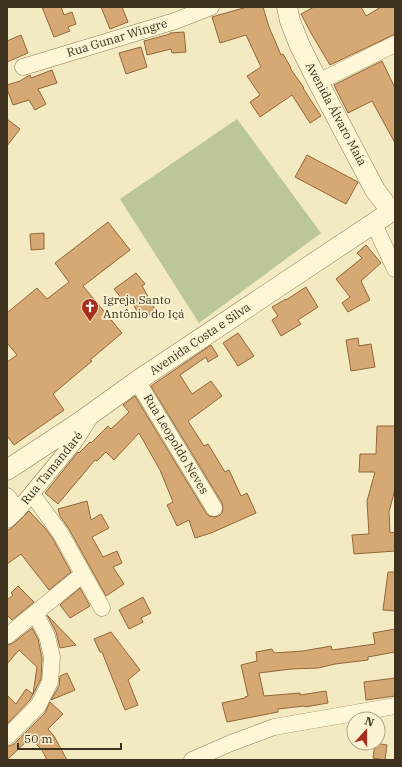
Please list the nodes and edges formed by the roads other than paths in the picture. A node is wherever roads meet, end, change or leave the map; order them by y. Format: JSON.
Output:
{"nodes":[{"id":1,"x":211,"y":7,"type":"edge"},
{"id":2,"x":287,"y":7,"type":"edge"},
{"id":3,"x":174,"y":14,"type":"edge"},
{"id":4,"x":395,"y":44,"type":"edge"},
{"id":5,"x":23,"y":67,"type":"dead end"},
{"id":6,"x":318,"y":82,"type":"junction"},
{"id":7,"x":394,"y":212,"type":"edge"},
{"id":8,"x":374,"y":224,"type":"junction"},
{"id":9,"x":395,"y":269,"type":"edge"},
{"id":10,"x":137,"y":381,"type":"junction"},
{"id":11,"x":93,"y":413,"type":"junction"},
{"id":12,"x":7,"y":470,"type":"edge"},
{"id":13,"x":32,"y":494,"type":"junction"},
{"id":14,"x":7,"y":496,"type":"edge"},
{"id":15,"x":214,"y":508,"type":"dead end"},
{"id":16,"x":13,"y":515,"type":"edge"},
{"id":17,"x":83,"y":574,"type":"junction"},
{"id":18,"x":102,"y":608,"type":"dead end"},
{"id":19,"x":35,"y":613,"type":"junction"},
{"id":20,"x":7,"y":636,"type":"edge"},
{"id":21,"x":395,"y":706,"type":"edge"},
{"id":22,"x":7,"y":737,"type":"edge"},
{"id":23,"x":192,"y":760,"type":"edge"}],
"edges":[{"from":1,"to":3,"type":"street","name":"Rua Gunar Wingre"},
{"from":2,"to":6,"type":"street","name":"Avenida Álvaro Maia"},
{"from":3,"to":5,"type":"street","name":"Rua Gunar Wingre"},
{"from":4,"to":6,"type":"street"},
{"from":6,"to":7,"type":"street","name":"Avenida Álvaro Maia"},
{"from":7,"to":8,"type":"street","name":"Avenida Costa e Silva"},
{"from":8,"to":9,"type":"street"},
{"from":8,"to":10,"type":"street","name":"Avenida Costa e Silva"},
{"from":10,"to":11,"type":"street","name":"Avenida Costa e Silva"},
{"from":10,"to":15,"type":"street","name":"Rua Leopoldo Neves"},
{"from":11,"to":12,"type":"street","name":"Avenida Costa e Silva"},
{"from":11,"to":13,"type":"street","name":"Rua Tamandaré"},
{"from":13,"to":16,"type":"street","name":"Rua Tamandaré"},
{"from":13,"to":17,"type":"street"},
{"from":14,"to":16,"type":"street"},
{"from":17,"to":18,"type":"street"},
{"from":17,"to":19,"type":"street"},
{"from":19,"to":20,"type":"street"},
{"from":19,"to":22,"type":"street"},
{"from":21,"to":23,"type":"street"}]}
